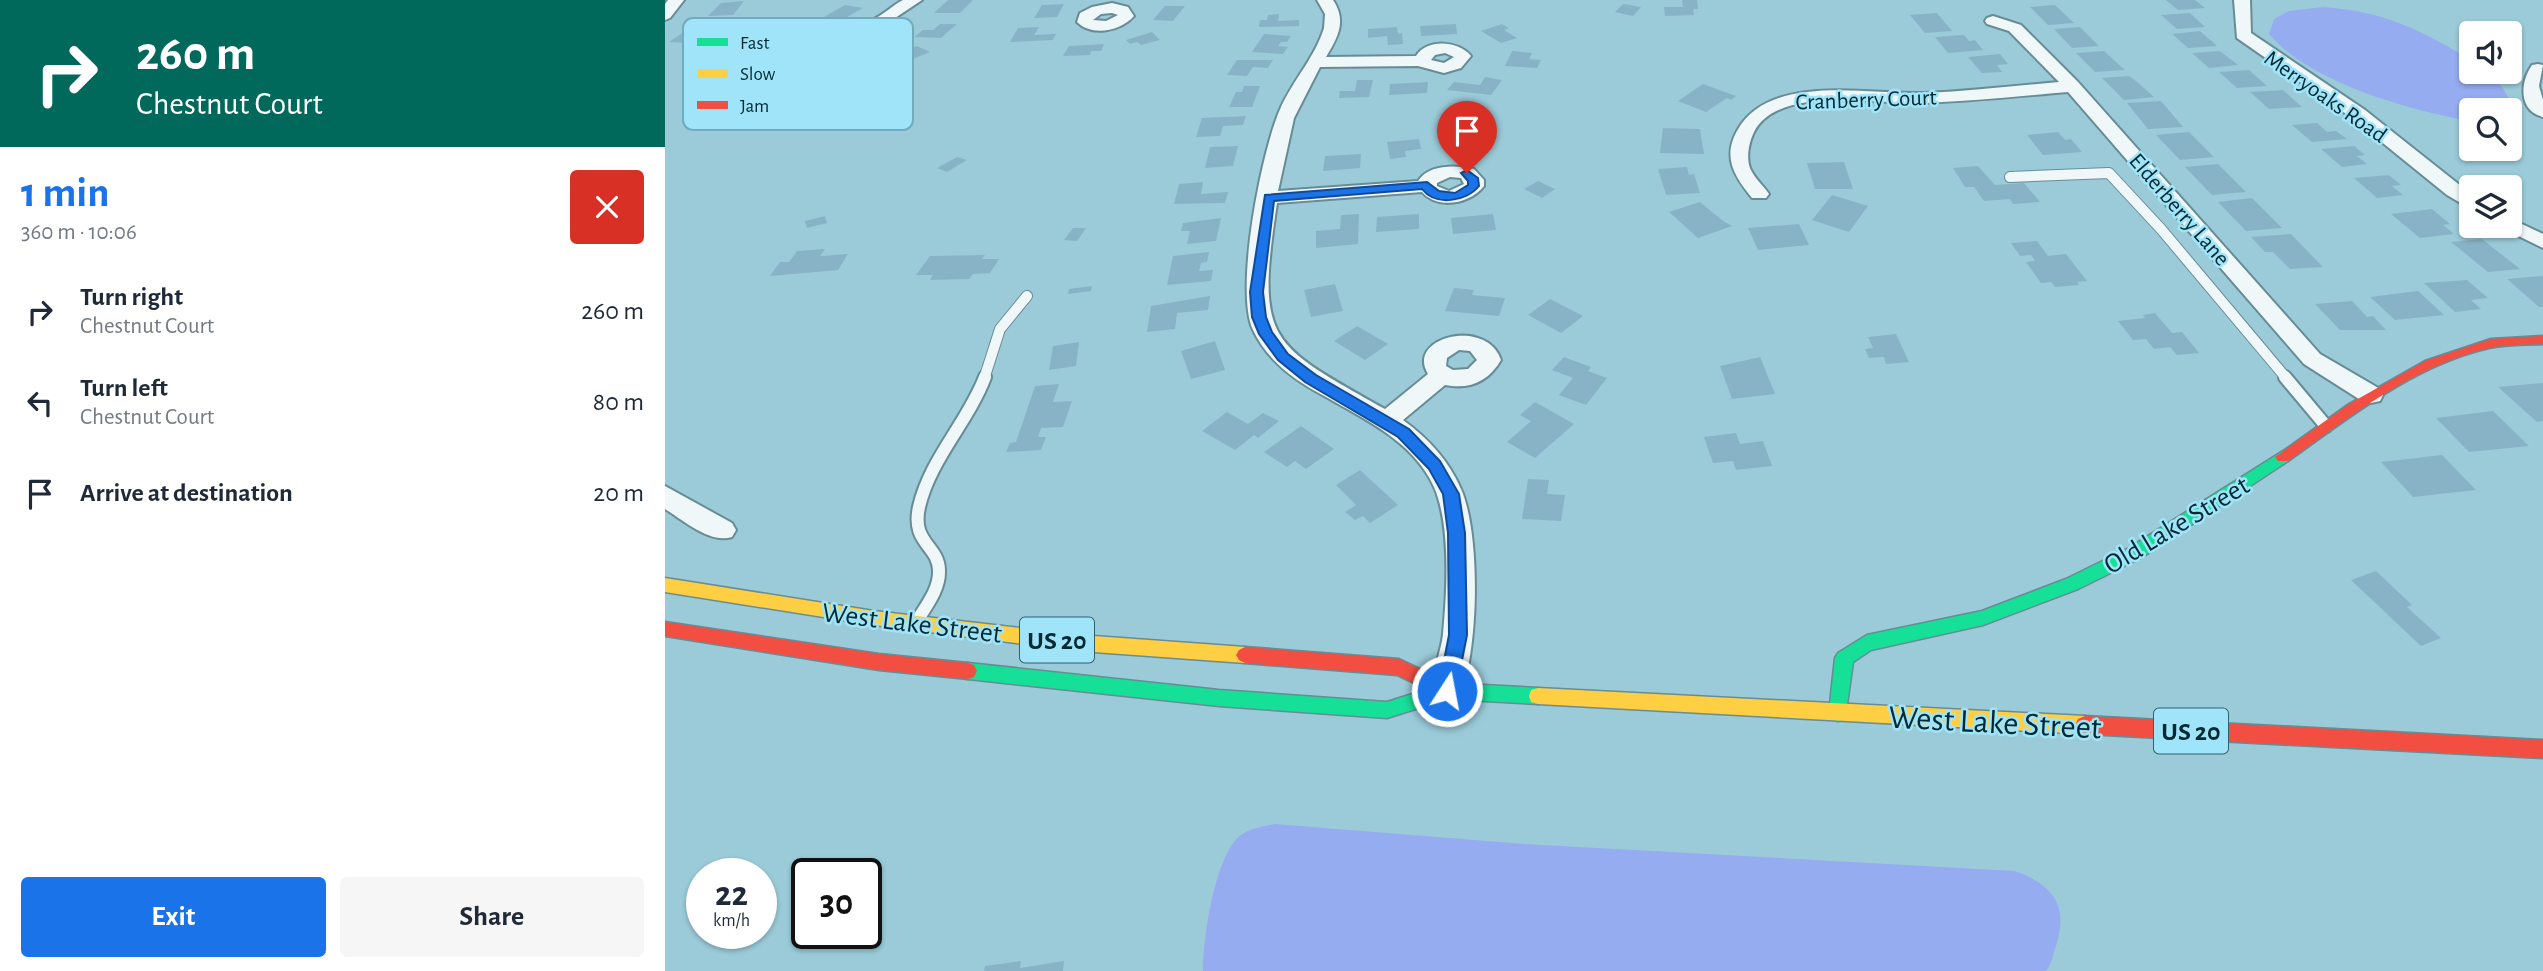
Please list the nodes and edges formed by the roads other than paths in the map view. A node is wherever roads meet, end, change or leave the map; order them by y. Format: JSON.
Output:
{"nodes":[{"id":1,"x":676,"y":0,"type":"edge"},
{"id":2,"x":914,"y":0,"type":"edge"},
{"id":3,"x":1325,"y":0,"type":"edge"},
{"id":4,"x":2242,"y":0,"type":"edge"},
{"id":5,"x":665,"y":16,"type":"edge"},
{"id":6,"x":886,"y":18,"type":"edge"},
{"id":7,"x":1993,"y":21,"type":"dead end"},
{"id":8,"x":1422,"y":61,"type":"dead end"},
{"id":9,"x":1314,"y":62,"type":"junction"},
{"id":10,"x":2538,"y":69,"type":"dead end"},
{"id":11,"x":2071,"y":86,"type":"junction"},
{"id":12,"x":2543,"y":112,"type":"edge"},
{"id":13,"x":2010,"y":177,"type":"dead end"},
{"id":14,"x":1427,"y":186,"type":"dead end"},
{"id":15,"x":1759,"y":194,"type":"dead end"},
{"id":16,"x":2459,"y":194,"type":"edge"},
{"id":17,"x":1269,"y":198,"type":"junction"},
{"id":18,"x":2522,"y":231,"type":"edge"},
{"id":19,"x":2543,"y":242,"type":"edge"},
{"id":20,"x":1027,"y":296,"type":"dead end"},
{"id":21,"x":2543,"y":340,"type":"edge"},
{"id":22,"x":1442,"y":375,"type":"dead end"},
{"id":23,"x":2371,"y":395,"type":"junction"},
{"id":24,"x":1386,"y":421,"type":"junction"},
{"id":25,"x":2326,"y":426,"type":"junction"},
{"id":26,"x":665,"y":496,"type":"edge"},
{"id":27,"x":722,"y":530,"type":"dead end"},
{"id":28,"x":665,"y":585,"type":"edge"},
{"id":29,"x":915,"y":623,"type":"junction"},
{"id":30,"x":665,"y":629,"type":"edge"},
{"id":31,"x":1447,"y":691,"type":"junction"},
{"id":32,"x":1838,"y":713,"type":"junction"},
{"id":33,"x":2543,"y":749,"type":"edge"}],
"edges":[{"from":1,"to":5,"type":"street"},
{"from":2,"to":6,"type":"street"},
{"from":3,"to":9,"type":"street"},
{"from":4,"to":16,"type":"street","name":"Merryoaks Road"},
{"from":7,"to":11,"type":"street","name":"Elderberry Lane"},
{"from":8,"to":9,"type":"street"},
{"from":9,"to":17,"type":"street"},
{"from":10,"to":12,"type":"street"},
{"from":11,"to":15,"type":"street","name":"Cranberry Court"},
{"from":11,"to":23,"type":"street","name":"Elderberry Lane"},
{"from":13,"to":25,"type":"lane"},
{"from":14,"to":17,"type":"street"},
{"from":17,"to":24,"type":"street"},
{"from":18,"to":19,"type":"street"},
{"from":20,"to":29,"type":"lane"},
{"from":21,"to":23,"type":"main road","name":"Old Lake Street"},
{"from":22,"to":24,"type":"street"},
{"from":23,"to":25,"type":"main road","name":"Old Lake Street"},
{"from":24,"to":31,"type":"street"},
{"from":25,"to":32,"type":"main road","name":"Old Lake Street"},
{"from":26,"to":27,"type":"street"},
{"from":28,"to":29,"type":"main road","name":"West Lake Street","number":"US 20"},
{"from":29,"to":31,"type":"main road","name":"West Lake Street","number":"US 20"},
{"from":30,"to":31,"type":"main road","name":"West Lake Street","number":"US 20"},
{"from":31,"to":32,"type":"main road","name":"West Lake Street","number":"US 20"},
{"from":32,"to":33,"type":"main road","name":"West Lake Street","number":"US 20"}]}
